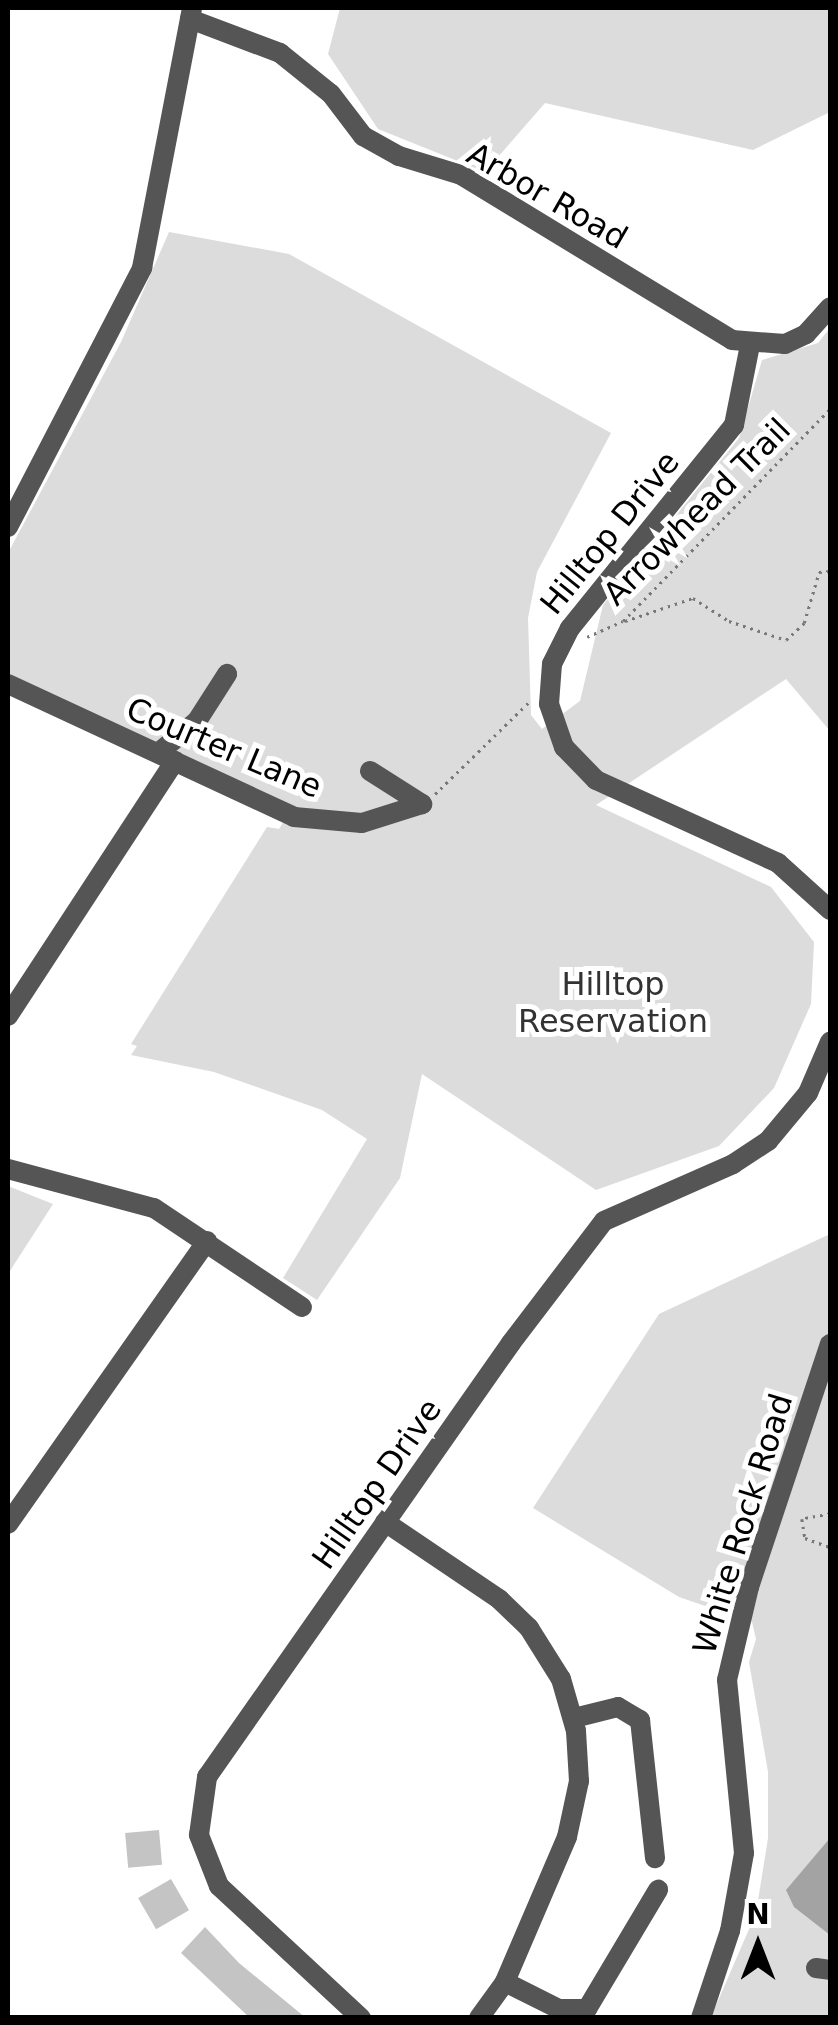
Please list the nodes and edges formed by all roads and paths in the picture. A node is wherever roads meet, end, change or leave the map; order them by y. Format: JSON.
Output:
{"nodes":[{"id":1,"x":191,"y":13,"type":"edge"},
{"id":2,"x":830,"y":307,"type":"edge"},
{"id":3,"x":750,"y":345,"type":"junction"},
{"id":4,"x":830,"y":409,"type":"edge"},
{"id":5,"x":8,"y":527,"type":"edge"},
{"id":6,"x":830,"y":571,"type":"edge"},
{"id":7,"x":623,"y":621,"type":"junction"},
{"id":8,"x":584,"y":638,"type":"dead end"},
{"id":9,"x":227,"y":674,"type":"dead end"},
{"id":10,"x":8,"y":684,"type":"edge"},
{"id":11,"x":549,"y":684,"type":"junction"},
{"id":12,"x":166,"y":757,"type":"junction"},
{"id":13,"x":370,"y":770,"type":"dead end"},
{"id":14,"x":422,"y":804,"type":"junction"},
{"id":15,"x":830,"y":910,"type":"edge"},
{"id":16,"x":8,"y":1016,"type":"edge"},
{"id":17,"x":830,"y":1042,"type":"edge"},
{"id":18,"x":8,"y":1169,"type":"edge"},
{"id":19,"x":207,"y":1241,"type":"junction"},
{"id":20,"x":302,"y":1307,"type":"dead end"},
{"id":21,"x":830,"y":1344,"type":"edge"},
{"id":22,"x":830,"y":1514,"type":"edge"},
{"id":23,"x":385,"y":1522,"type":"junction"},
{"id":24,"x":8,"y":1524,"type":"edge"},
{"id":25,"x":830,"y":1547,"type":"edge"},
{"id":26,"x":574,"y":1718,"type":"junction"},
{"id":27,"x":655,"y":1858,"type":"dead end"},
{"id":28,"x":658,"y":1890,"type":"dead end"},
{"id":29,"x":505,"y":1982,"type":"junction"},
{"id":30,"x":361,"y":2018,"type":"edge"},
{"id":31,"x":479,"y":2018,"type":"edge"},
{"id":32,"x":701,"y":2018,"type":"edge"}],
"edges":[{"from":1,"to":3,"type":"street","name":"Arbor Road"},
{"from":1,"to":5,"type":"street"},
{"from":2,"to":3,"type":"street"},
{"from":3,"to":11,"type":"street","name":"Hilltop Drive"},
{"from":4,"to":7,"type":"path","name":"Arrowhead Trail"},
{"from":6,"to":7,"type":"path"},
{"from":7,"to":8,"type":"path","name":"Arrowhead Trail"},
{"from":9,"to":12,"type":"street"},
{"from":10,"to":12,"type":"street","name":"Courter Lane"},
{"from":11,"to":14,"type":"path"},
{"from":11,"to":15,"type":"street","name":"Hilltop Drive"},
{"from":12,"to":14,"type":"street","name":"Courter Lane"},
{"from":12,"to":16,"type":"street"},
{"from":13,"to":14,"type":"street"},
{"from":17,"to":23,"type":"street","name":"Hilltop Drive"},
{"from":18,"to":19,"type":"street"},
{"from":19,"to":20,"type":"street"},
{"from":19,"to":24,"type":"street"},
{"from":21,"to":32,"type":"street","name":"White Rock Road"},
{"from":22,"to":25,"type":"path"},
{"from":23,"to":26,"type":"street"},
{"from":23,"to":30,"type":"street","name":"Hilltop Drive"},
{"from":26,"to":27,"type":"street"},
{"from":26,"to":29,"type":"street"},
{"from":28,"to":29,"type":"street"},
{"from":29,"to":31,"type":"street"}]}
